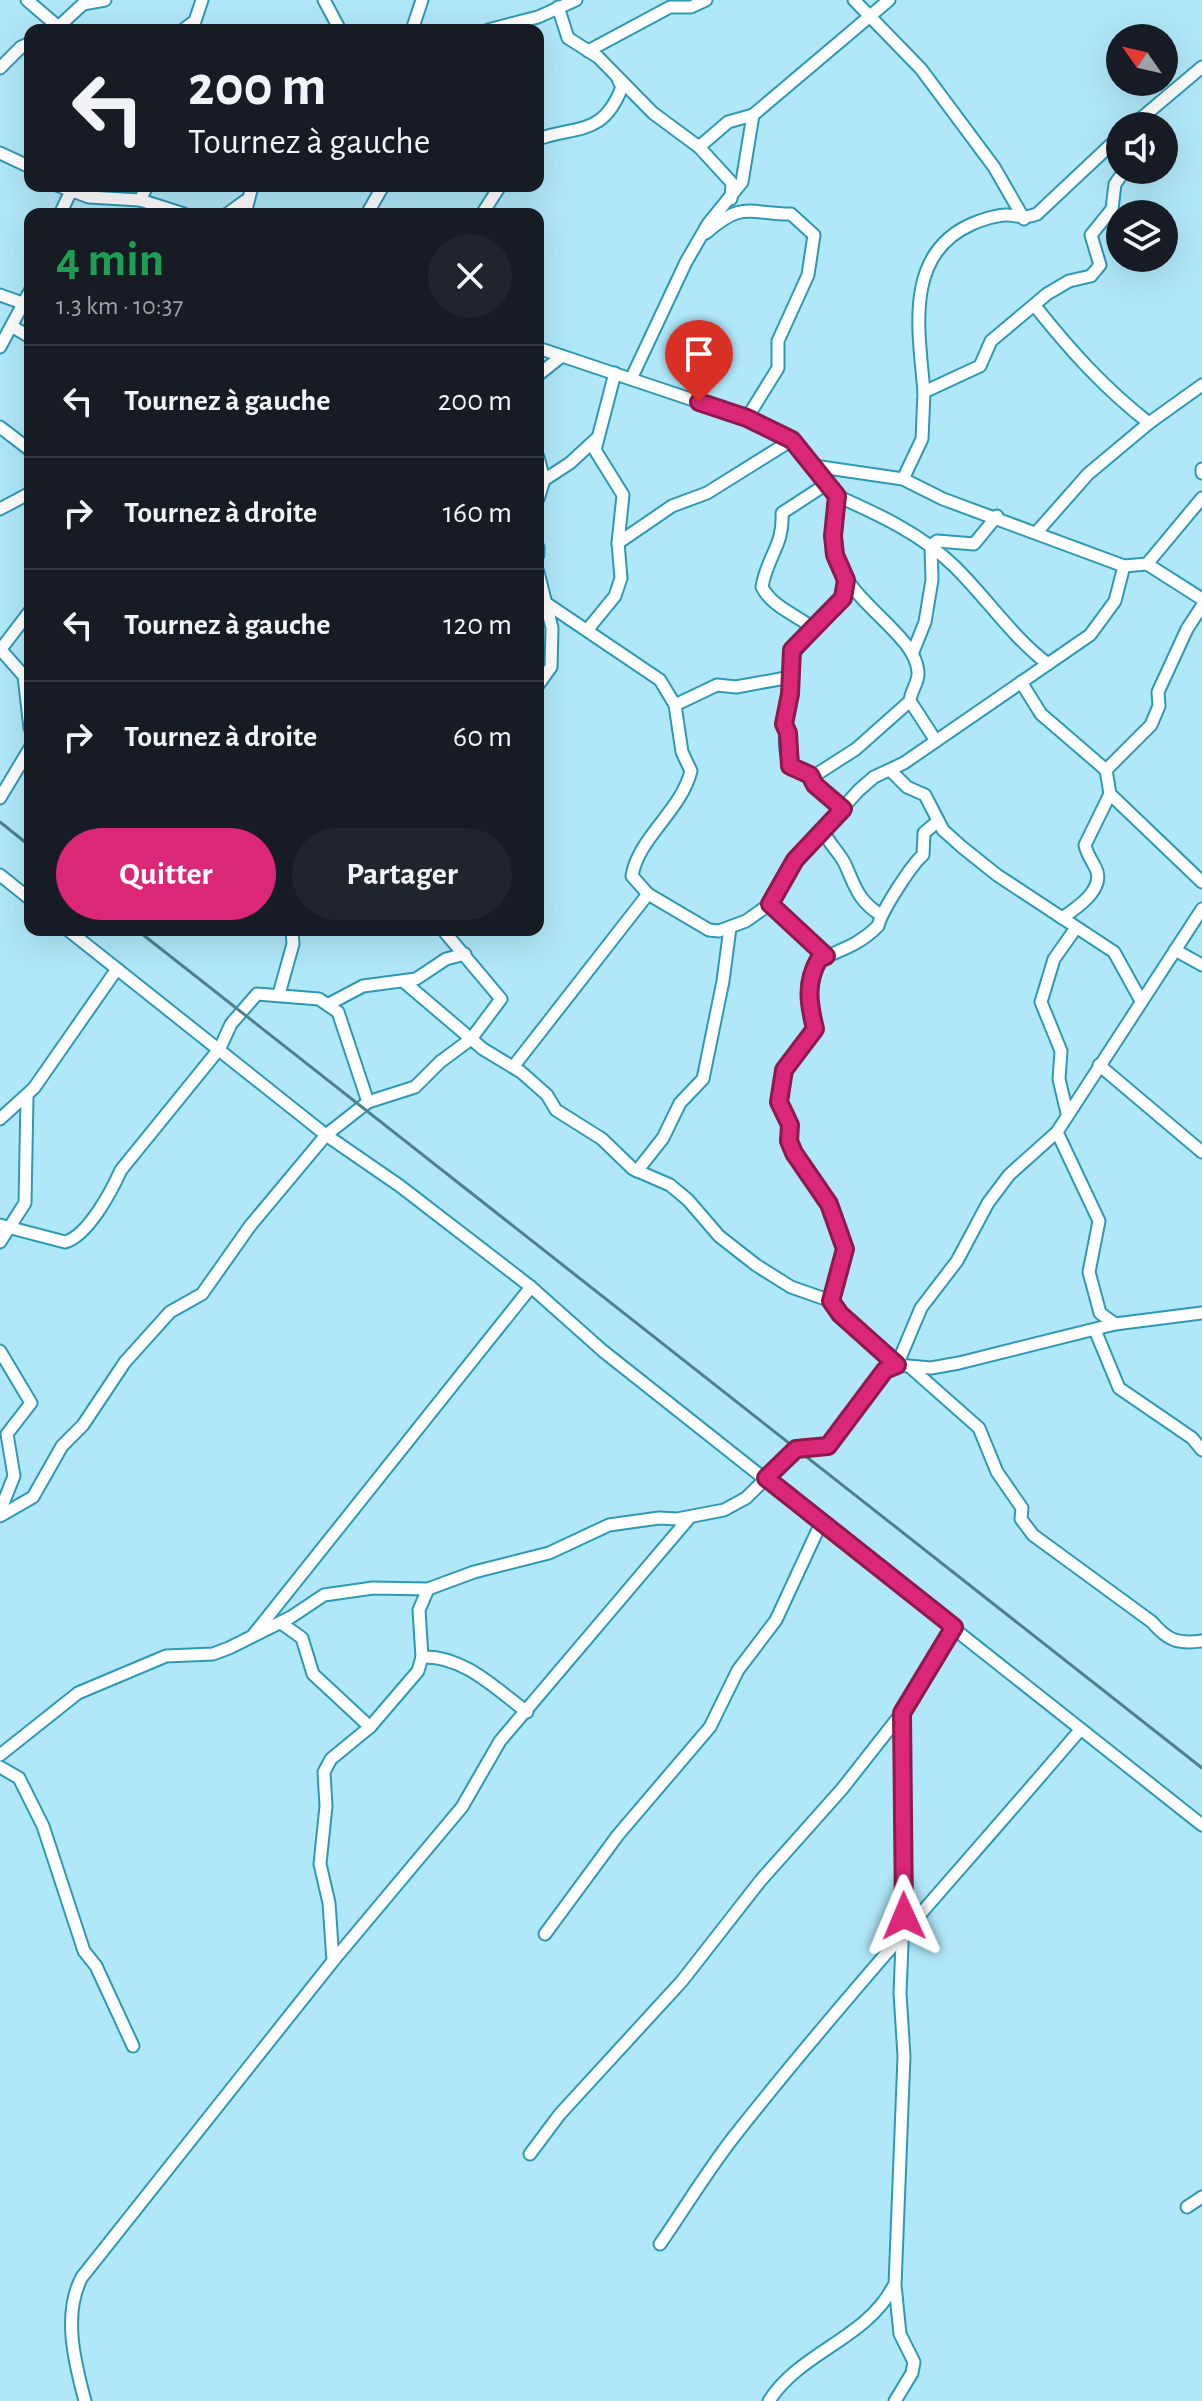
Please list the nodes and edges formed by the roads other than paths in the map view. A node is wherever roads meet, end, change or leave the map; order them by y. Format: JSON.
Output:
{"nodes":[{"id":1,"x":27,"y":0,"type":"edge"},
{"id":2,"x":105,"y":0,"type":"edge"},
{"id":3,"x":202,"y":0,"type":"edge"},
{"id":4,"x":324,"y":0,"type":"edge"},
{"id":5,"x":422,"y":0,"type":"edge"},
{"id":6,"x":576,"y":0,"type":"edge"},
{"id":7,"x":706,"y":0,"type":"edge"},
{"id":8,"x":854,"y":0,"type":"edge"},
{"id":9,"x":889,"y":0,"type":"edge"},
{"id":10,"x":551,"y":5,"type":"edge"},
{"id":11,"x":869,"y":17,"type":"junction"},
{"id":12,"x":53,"y":24,"type":"edge"},
{"id":13,"x":64,"y":24,"type":"edge"},
{"id":14,"x":196,"y":24,"type":"edge"},
{"id":15,"x":337,"y":24,"type":"edge"},
{"id":16,"x":414,"y":24,"type":"edge"},
{"id":17,"x":511,"y":24,"type":"edge"},
{"id":18,"x":24,"y":46,"type":"edge"},
{"id":19,"x":588,"y":51,"type":"junction"},
{"id":20,"x":1202,"y":67,"type":"edge"},
{"id":21,"x":0,"y":68,"type":"edge"},
{"id":22,"x":618,"y":77,"type":"junction"},
{"id":23,"x":1149,"y":112,"type":"edge"},
{"id":24,"x":753,"y":115,"type":"junction"},
{"id":25,"x":544,"y":138,"type":"edge"},
{"id":26,"x":699,"y":147,"type":"junction"},
{"id":27,"x":1106,"y":149,"type":"edge"},
{"id":28,"x":0,"y":153,"type":"edge"},
{"id":29,"x":24,"y":164,"type":"edge"},
{"id":30,"x":1115,"y":184,"type":"edge"},
{"id":31,"x":75,"y":192,"type":"edge"},
{"id":32,"x":144,"y":192,"type":"edge"},
{"id":33,"x":249,"y":192,"type":"edge"},
{"id":34,"x":140,"y":200,"type":"junction"},
{"id":35,"x":731,"y":200,"type":"junction"},
{"id":36,"x":245,"y":201,"type":"junction"},
{"id":37,"x":165,"y":208,"type":"edge"},
{"id":38,"x":235,"y":208,"type":"edge"},
{"id":39,"x":245,"y":208,"type":"edge"},
{"id":40,"x":1024,"y":219,"type":"junction"},
{"id":41,"x":706,"y":233,"type":"junction"},
{"id":42,"x":0,"y":295,"type":"edge"},
{"id":43,"x":24,"y":304,"type":"edge"},
{"id":44,"x":24,"y":306,"type":"edge"},
{"id":45,"x":1035,"y":306,"type":"junction"},
{"id":46,"x":13,"y":327,"type":"junction"},
{"id":47,"x":24,"y":333,"type":"edge"},
{"id":48,"x":0,"y":347,"type":"edge"},
{"id":49,"x":544,"y":350,"type":"edge"},
{"id":50,"x":562,"y":356,"type":"junction"},
{"id":51,"x":544,"y":370,"type":"edge"},
{"id":52,"x":615,"y":373,"type":"junction"},
{"id":53,"x":631,"y":379,"type":"junction"},
{"id":54,"x":1201,"y":389,"type":"edge"},
{"id":55,"x":924,"y":392,"type":"junction"},
{"id":56,"x":747,"y":418,"type":"junction"},
{"id":57,"x":1149,"y":423,"type":"junction"},
{"id":58,"x":0,"y":427,"type":"edge"},
{"id":59,"x":596,"y":439,"type":"junction"},
{"id":60,"x":792,"y":440,"type":"junction"},
{"id":61,"x":24,"y":445,"type":"edge"},
{"id":62,"x":814,"y":466,"type":"junction"},
{"id":63,"x":903,"y":479,"type":"junction"},
{"id":64,"x":544,"y":480,"type":"edge"},
{"id":65,"x":828,"y":483,"type":"junction"},
{"id":66,"x":24,"y":496,"type":"edge"},
{"id":67,"x":837,"y":496,"type":"junction"},
{"id":68,"x":1202,"y":498,"type":"edge"},
{"id":69,"x":0,"y":509,"type":"edge"},
{"id":70,"x":997,"y":516,"type":"junction"},
{"id":71,"x":1036,"y":533,"type":"junction"},
{"id":72,"x":618,"y":543,"type":"junction"},
{"id":73,"x":931,"y":546,"type":"junction"},
{"id":74,"x":1147,"y":564,"type":"junction"},
{"id":75,"x":1124,"y":566,"type":"junction"},
{"id":76,"x":846,"y":580,"type":"junction"},
{"id":77,"x":1202,"y":599,"type":"edge"},
{"id":78,"x":544,"y":602,"type":"edge"},
{"id":79,"x":544,"y":604,"type":"edge"},
{"id":80,"x":1202,"y":606,"type":"edge"},
{"id":81,"x":24,"y":619,"type":"edge"},
{"id":82,"x":588,"y":629,"type":"junction"},
{"id":83,"x":814,"y":629,"type":"junction"},
{"id":84,"x":0,"y":649,"type":"edge"},
{"id":85,"x":913,"y":652,"type":"junction"},
{"id":86,"x":1048,"y":664,"type":"junction"},
{"id":87,"x":24,"y":676,"type":"edge"},
{"id":88,"x":791,"y":677,"type":"junction"},
{"id":89,"x":544,"y":679,"type":"edge"},
{"id":90,"x":1021,"y":682,"type":"junction"},
{"id":91,"x":910,"y":701,"type":"junction"},
{"id":92,"x":675,"y":705,"type":"junction"},
{"id":93,"x":936,"y":741,"type":"junction"},
{"id":94,"x":24,"y":758,"type":"edge"},
{"id":95,"x":904,"y":763,"type":"junction"},
{"id":96,"x":890,"y":770,"type":"junction"},
{"id":97,"x":1106,"y":770,"type":"junction"},
{"id":98,"x":810,"y":775,"type":"junction"},
{"id":99,"x":900,"y":779,"type":"junction"},
{"id":100,"x":1110,"y":794,"type":"junction"},
{"id":101,"x":0,"y":798,"type":"edge"},
{"id":102,"x":843,"y":809,"type":"junction"},
{"id":103,"x":938,"y":821,"type":"junction"},
{"id":104,"x":824,"y":832,"type":"junction"},
{"id":105,"x":0,"y":875,"type":"edge"},
{"id":106,"x":1202,"y":882,"type":"edge"},
{"id":107,"x":24,"y":894,"type":"edge"},
{"id":108,"x":648,"y":894,"type":"junction"},
{"id":109,"x":770,"y":904,"type":"junction"},
{"id":110,"x":1202,"y":909,"type":"edge"},
{"id":111,"x":881,"y":915,"type":"junction"},
{"id":112,"x":1062,"y":918,"type":"junction"},
{"id":113,"x":730,"y":928,"type":"junction"},
{"id":114,"x":1076,"y":928,"type":"junction"},
{"id":115,"x":76,"y":936,"type":"edge"},
{"id":116,"x":292,"y":936,"type":"edge"},
{"id":117,"x":450,"y":936,"type":"edge"},
{"id":118,"x":1175,"y":950,"type":"junction"},
{"id":119,"x":465,"y":954,"type":"junction"},
{"id":120,"x":826,"y":956,"type":"junction"},
{"id":121,"x":1202,"y":965,"type":"edge"},
{"id":122,"x":117,"y":969,"type":"junction"},
{"id":123,"x":403,"y":981,"type":"junction"},
{"id":124,"x":279,"y":994,"type":"junction"},
{"id":125,"x":1140,"y":999,"type":"junction"},
{"id":126,"x":329,"y":1004,"type":"junction"},
{"id":127,"x":471,"y":1039,"type":"junction"},
{"id":128,"x":220,"y":1048,"type":"junction"},
{"id":129,"x":1099,"y":1065,"type":"junction"},
{"id":130,"x":513,"y":1067,"type":"junction"},
{"id":131,"x":27,"y":1097,"type":"junction"},
{"id":132,"x":368,"y":1102,"type":"junction"},
{"id":133,"x":1067,"y":1113,"type":"junction"},
{"id":134,"x":0,"y":1119,"type":"edge"},
{"id":135,"x":1057,"y":1132,"type":"junction"},
{"id":136,"x":326,"y":1135,"type":"junction"},
{"id":137,"x":1202,"y":1152,"type":"edge"},
{"id":138,"x":637,"y":1171,"type":"junction"},
{"id":139,"x":5,"y":1226,"type":"edge"},
{"id":140,"x":0,"y":1242,"type":"edge"},
{"id":141,"x":531,"y":1287,"type":"junction"},
{"id":142,"x":831,"y":1301,"type":"junction"},
{"id":143,"x":1202,"y":1313,"type":"edge"},
{"id":144,"x":1115,"y":1324,"type":"junction"},
{"id":145,"x":1095,"y":1330,"type":"junction"},
{"id":146,"x":0,"y":1351,"type":"edge"},
{"id":147,"x":903,"y":1366,"type":"junction"},
{"id":148,"x":1202,"y":1450,"type":"edge"},
{"id":149,"x":766,"y":1478,"type":"junction"},
{"id":150,"x":0,"y":1513,"type":"edge"},
{"id":151,"x":690,"y":1517,"type":"junction"},
{"id":152,"x":821,"y":1523,"type":"junction"},
{"id":153,"x":428,"y":1589,"type":"junction"},
{"id":154,"x":281,"y":1623,"type":"junction"},
{"id":155,"x":954,"y":1627,"type":"junction"},
{"id":156,"x":251,"y":1638,"type":"junction"},
{"id":157,"x":1202,"y":1641,"type":"edge"},
{"id":158,"x":420,"y":1644,"type":"junction"},
{"id":159,"x":422,"y":1657,"type":"junction"},
{"id":160,"x":436,"y":1657,"type":"junction"},
{"id":161,"x":527,"y":1712,"type":"junction"},
{"id":162,"x":902,"y":1713,"type":"junction"},
{"id":163,"x":370,"y":1727,"type":"junction"},
{"id":164,"x":1080,"y":1730,"type":"junction"},
{"id":165,"x":0,"y":1755,"type":"edge"},
{"id":166,"x":0,"y":1767,"type":"edge"},
{"id":167,"x":1202,"y":1825,"type":"edge"},
{"id":168,"x":545,"y":1934,"type":"dead end"},
{"id":169,"x":903,"y":1938,"type":"junction"},
{"id":170,"x":333,"y":1961,"type":"junction"},
{"id":171,"x":133,"y":2046,"type":"dead end"},
{"id":172,"x":530,"y":2154,"type":"dead end"},
{"id":173,"x":1202,"y":2197,"type":"edge"},
{"id":174,"x":1187,"y":2207,"type":"dead end"},
{"id":175,"x":660,"y":2244,"type":"dead end"},
{"id":176,"x":895,"y":2285,"type":"junction"},
{"id":177,"x":85,"y":2401,"type":"edge"},
{"id":178,"x":769,"y":2401,"type":"edge"},
{"id":179,"x":895,"y":2401,"type":"edge"}],
"edges":[{"from":1,"to":12,"type":"street"},
{"from":2,"to":13,"type":"street"},
{"from":3,"to":14,"type":"street"},
{"from":4,"to":15,"type":"street"},
{"from":5,"to":16,"type":"street"},
{"from":6,"to":10,"type":"street"},
{"from":7,"to":19,"type":"street"},
{"from":8,"to":11,"type":"street"},
{"from":9,"to":11,"type":"street"},
{"from":10,"to":17,"type":"street"},
{"from":10,"to":19,"type":"street"},
{"from":11,"to":24,"type":"street"},
{"from":11,"to":40,"type":"street"},
{"from":18,"to":21,"type":"street"},
{"from":19,"to":22,"type":"street"},
{"from":20,"to":23,"type":"street"},
{"from":22,"to":25,"type":"street"},
{"from":22,"to":26,"type":"street"},
{"from":24,"to":26,"type":"street"},
{"from":24,"to":35,"type":"street"},
{"from":26,"to":35,"type":"street"},
{"from":27,"to":40,"type":"street"},
{"from":28,"to":29,"type":"street"},
{"from":30,"to":45,"type":"street"},
{"from":31,"to":34,"type":"street"},
{"from":32,"to":34,"type":"street"},
{"from":33,"to":36,"type":"street"},
{"from":34,"to":37,"type":"street"},
{"from":35,"to":41,"type":"street"},
{"from":36,"to":38,"type":"street"},
{"from":36,"to":39,"type":"street"},
{"from":40,"to":55,"type":"street"},
{"from":41,"to":53,"type":"street"},
{"from":41,"to":56,"type":"street"},
{"from":42,"to":43,"type":"street"},
{"from":44,"to":46,"type":"street"},
{"from":45,"to":55,"type":"street"},
{"from":45,"to":57,"type":"street"},
{"from":46,"to":47,"type":"street"},
{"from":46,"to":48,"type":"street"},
{"from":49,"to":50,"type":"street"},
{"from":50,"to":51,"type":"street"},
{"from":50,"to":52,"type":"street"},
{"from":52,"to":53,"type":"street"},
{"from":52,"to":59,"type":"street"},
{"from":53,"to":56,"type":"street"},
{"from":54,"to":57,"type":"street"},
{"from":55,"to":63,"type":"street"},
{"from":56,"to":60,"type":"street"},
{"from":57,"to":71,"type":"street"},
{"from":58,"to":61,"type":"street"},
{"from":59,"to":64,"type":"street"},
{"from":59,"to":72,"type":"street"},
{"from":60,"to":62,"type":"street"},
{"from":60,"to":72,"type":"street"},
{"from":62,"to":63,"type":"street"},
{"from":62,"to":65,"type":"street"},
{"from":63,"to":70,"type":"street"},
{"from":65,"to":67,"type":"street"},
{"from":65,"to":83,"type":"street"},
{"from":66,"to":69,"type":"street"},
{"from":67,"to":73,"type":"street"},
{"from":67,"to":76,"type":"street"},
{"from":68,"to":74,"type":"street"},
{"from":70,"to":71,"type":"street"},
{"from":70,"to":73,"type":"street"},
{"from":71,"to":75,"type":"street"},
{"from":72,"to":82,"type":"street"},
{"from":73,"to":85,"type":"street"},
{"from":73,"to":86,"type":"street"},
{"from":74,"to":75,"type":"street"},
{"from":74,"to":77,"type":"street"},
{"from":75,"to":86,"type":"street"},
{"from":76,"to":83,"type":"street"},
{"from":76,"to":85,"type":"street"},
{"from":78,"to":82,"type":"street"},
{"from":79,"to":89,"type":"street"},
{"from":80,"to":97,"type":"street"},
{"from":81,"to":84,"type":"street"},
{"from":82,"to":92,"type":"street"},
{"from":83,"to":88,"type":"street"},
{"from":84,"to":87,"type":"street"},
{"from":85,"to":91,"type":"street"},
{"from":86,"to":90,"type":"street"},
{"from":88,"to":92,"type":"street"},
{"from":88,"to":98,"type":"street"},
{"from":90,"to":93,"type":"street"},
{"from":90,"to":97,"type":"street"},
{"from":91,"to":93,"type":"street"},
{"from":91,"to":98,"type":"street"},
{"from":92,"to":108,"type":"street"},
{"from":93,"to":95,"type":"street"},
{"from":94,"to":101,"type":"street"},
{"from":95,"to":96,"type":"street"},
{"from":95,"to":99,"type":"street"},
{"from":96,"to":99,"type":"street"},
{"from":96,"to":102,"type":"street"},
{"from":97,"to":100,"type":"street"},
{"from":98,"to":102,"type":"street"},
{"from":99,"to":103,"type":"street"},
{"from":100,"to":106,"type":"street"},
{"from":100,"to":112,"type":"street"},
{"from":102,"to":104,"type":"street"},
{"from":103,"to":111,"type":"street"},
{"from":103,"to":112,"type":"street"},
{"from":104,"to":109,"type":"street"},
{"from":104,"to":111,"type":"street"},
{"from":105,"to":107,"type":"street"},
{"from":108,"to":113,"type":"street"},
{"from":108,"to":130,"type":"street"},
{"from":109,"to":113,"type":"street"},
{"from":109,"to":120,"type":"street"},
{"from":110,"to":118,"type":"street"},
{"from":111,"to":120,"type":"street"},
{"from":112,"to":114,"type":"street"},
{"from":113,"to":138,"type":"street"},
{"from":114,"to":125,"type":"street"},
{"from":114,"to":133,"type":"street"},
{"from":115,"to":122,"type":"street"},
{"from":116,"to":124,"type":"street"},
{"from":117,"to":119,"type":"street"},
{"from":118,"to":121,"type":"street"},
{"from":118,"to":125,"type":"street"},
{"from":119,"to":123,"type":"street"},
{"from":119,"to":127,"type":"street"},
{"from":120,"to":142,"type":"street"},
{"from":122,"to":128,"type":"street"},
{"from":122,"to":131,"type":"street"},
{"from":123,"to":126,"type":"street"},
{"from":123,"to":127,"type":"street"},
{"from":124,"to":126,"type":"street"},
{"from":124,"to":128,"type":"street"},
{"from":125,"to":129,"type":"street"},
{"from":126,"to":132,"type":"street"},
{"from":127,"to":130,"type":"street"},
{"from":127,"to":132,"type":"street"},
{"from":128,"to":136,"type":"street"},
{"from":128,"to":139,"type":"street"},
{"from":129,"to":133,"type":"street"},
{"from":129,"to":137,"type":"street"},
{"from":130,"to":138,"type":"street"},
{"from":131,"to":134,"type":"street"},
{"from":131,"to":139,"type":"street"},
{"from":132,"to":136,"type":"street"},
{"from":133,"to":135,"type":"street"},
{"from":135,"to":144,"type":"street"},
{"from":135,"to":147,"type":"street"},
{"from":136,"to":141,"type":"street"},
{"from":136,"to":150,"type":"street"},
{"from":138,"to":142,"type":"street"},
{"from":139,"to":140,"type":"street"},
{"from":141,"to":149,"type":"street"},
{"from":141,"to":156,"type":"street"},
{"from":142,"to":147,"type":"street"},
{"from":143,"to":144,"type":"street"},
{"from":144,"to":145,"type":"street"},
{"from":145,"to":147,"type":"street"},
{"from":145,"to":148,"type":"street"},
{"from":146,"to":150,"type":"street"},
{"from":147,"to":149,"type":"street"},
{"from":147,"to":157,"type":"street"},
{"from":149,"to":151,"type":"street"},
{"from":149,"to":152,"type":"street"},
{"from":151,"to":153,"type":"street"},
{"from":151,"to":161,"type":"street"},
{"from":152,"to":155,"type":"street"},
{"from":152,"to":168,"type":"street"},
{"from":153,"to":154,"type":"street"},
{"from":153,"to":158,"type":"street"},
{"from":154,"to":156,"type":"street"},
{"from":154,"to":163,"type":"street"},
{"from":155,"to":162,"type":"street"},
{"from":155,"to":164,"type":"street"},
{"from":156,"to":165,"type":"street"},
{"from":158,"to":159,"type":"street"},
{"from":158,"to":160,"type":"street"},
{"from":159,"to":160,"type":"street"},
{"from":159,"to":163,"type":"street"},
{"from":160,"to":161,"type":"street"},
{"from":161,"to":170,"type":"street"},
{"from":162,"to":169,"type":"street"},
{"from":162,"to":172,"type":"street"},
{"from":163,"to":170,"type":"street"},
{"from":164,"to":167,"type":"street"},
{"from":164,"to":169,"type":"street"},
{"from":166,"to":171,"type":"street"},
{"from":169,"to":175,"type":"street"},
{"from":169,"to":176,"type":"street"},
{"from":170,"to":177,"type":"street"},
{"from":173,"to":174,"type":"street"},
{"from":176,"to":178,"type":"street"},
{"from":176,"to":179,"type":"street"}]}
